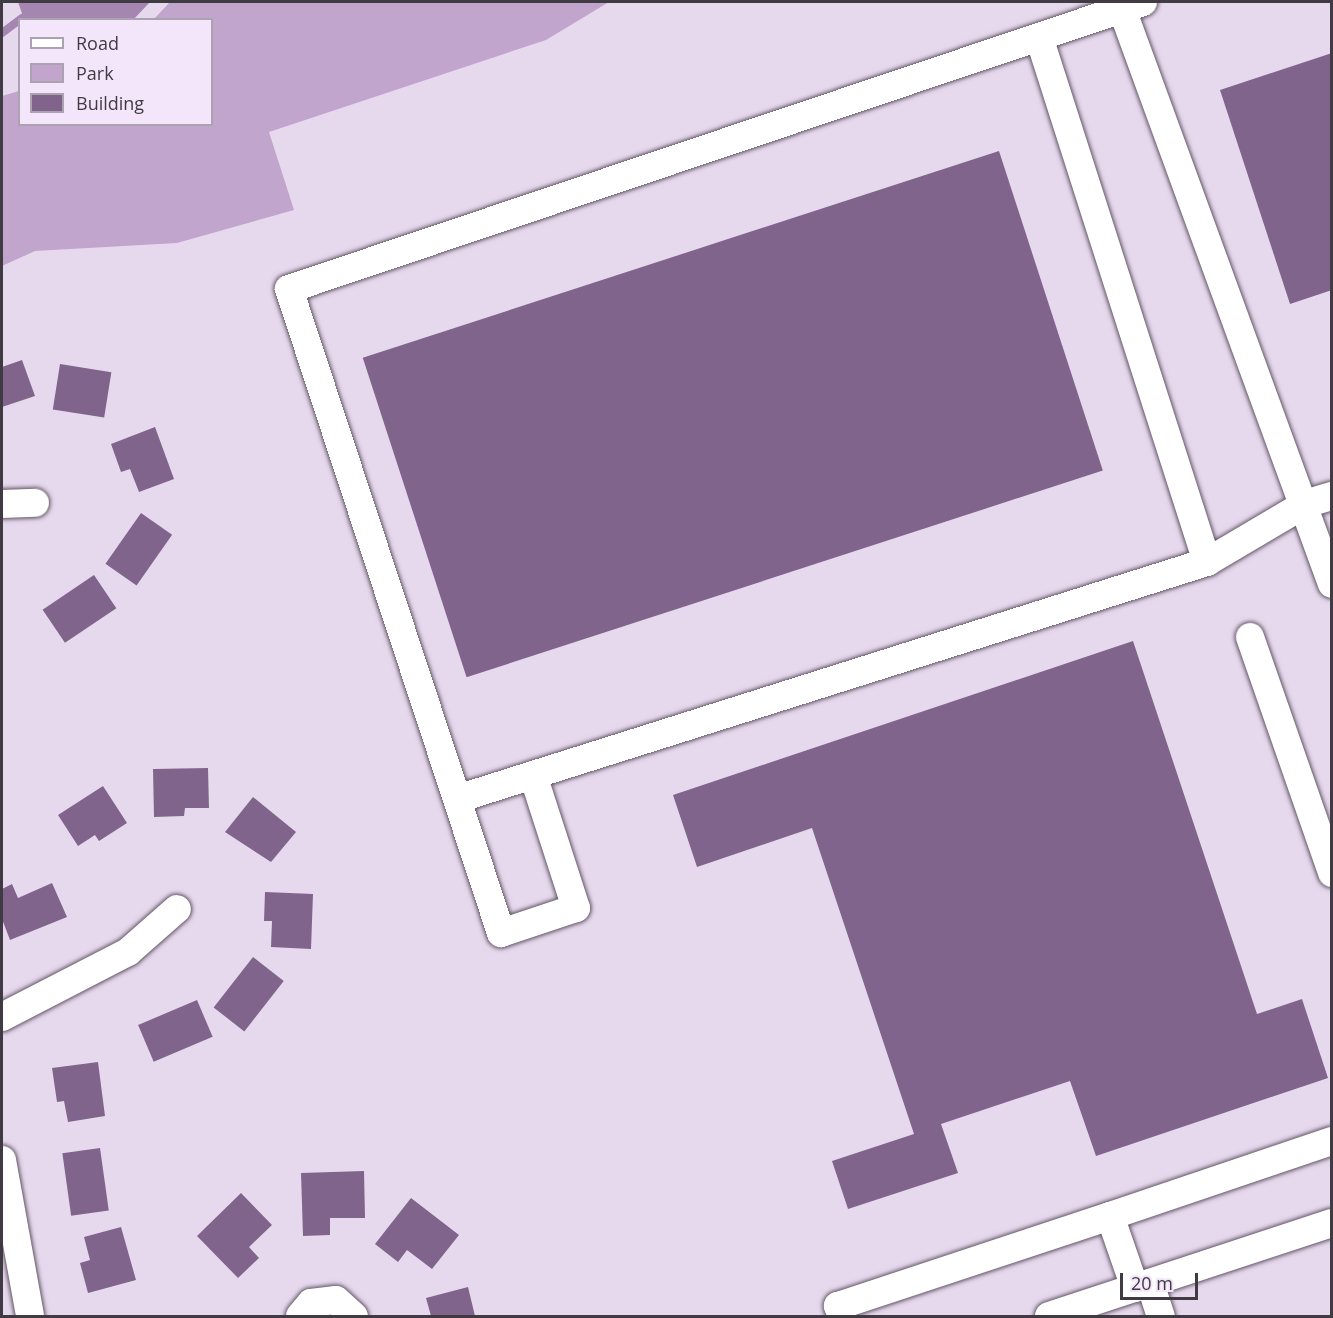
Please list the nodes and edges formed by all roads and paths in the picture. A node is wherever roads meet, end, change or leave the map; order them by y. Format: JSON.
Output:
{"nodes":[{"id":1,"x":1133,"y":5,"type":"edge"},
{"id":2,"x":1039,"y":37,"type":"junction"},
{"id":3,"x":1318,"y":500,"type":"edge"},
{"id":4,"x":36,"y":503,"type":"dead end"},
{"id":5,"x":2,"y":504,"type":"edge"},
{"id":6,"x":1207,"y":562,"type":"junction"},
{"id":7,"x":1332,"y":584,"type":"edge"},
{"id":8,"x":1250,"y":637,"type":"dead end"},
{"id":9,"x":533,"y":775,"type":"junction"},
{"id":10,"x":457,"y":799,"type":"junction"},
{"id":11,"x":1332,"y":873,"type":"edge"},
{"id":12,"x":177,"y":909,"type":"dead end"},
{"id":13,"x":2,"y":1017,"type":"edge"},
{"id":14,"x":1332,"y":1141,"type":"edge"},
{"id":15,"x":2,"y":1160,"type":"edge"},
{"id":16,"x":1110,"y":1216,"type":"junction"},
{"id":17,"x":1332,"y":1223,"type":"edge"},
{"id":18,"x":1131,"y":1296,"type":"edge"},
{"id":19,"x":30,"y":1317,"type":"edge"},
{"id":20,"x":300,"y":1317,"type":"edge"},
{"id":21,"x":354,"y":1317,"type":"edge"},
{"id":22,"x":842,"y":1317,"type":"edge"},
{"id":23,"x":1049,"y":1317,"type":"edge"},
{"id":24,"x":1161,"y":1317,"type":"edge"}],
"edges":[{"from":1,"to":2,"type":"street"},
{"from":1,"to":3,"type":"street"},
{"from":2,"to":6,"type":"street"},
{"from":2,"to":10,"type":"street"},
{"from":3,"to":6,"type":"street"},
{"from":3,"to":7,"type":"street"},
{"from":4,"to":5,"type":"street"},
{"from":6,"to":9,"type":"street"},
{"from":8,"to":11,"type":"street"},
{"from":9,"to":10,"type":"street"},
{"from":9,"to":10,"type":"street"},
{"from":12,"to":13,"type":"street"},
{"from":14,"to":16,"type":"street"},
{"from":15,"to":19,"type":"street"},
{"from":16,"to":18,"type":"street"},
{"from":16,"to":22,"type":"street"},
{"from":17,"to":18,"type":"street"},
{"from":18,"to":23,"type":"street"},
{"from":18,"to":24,"type":"street"},
{"from":20,"to":21,"type":"street"}]}
